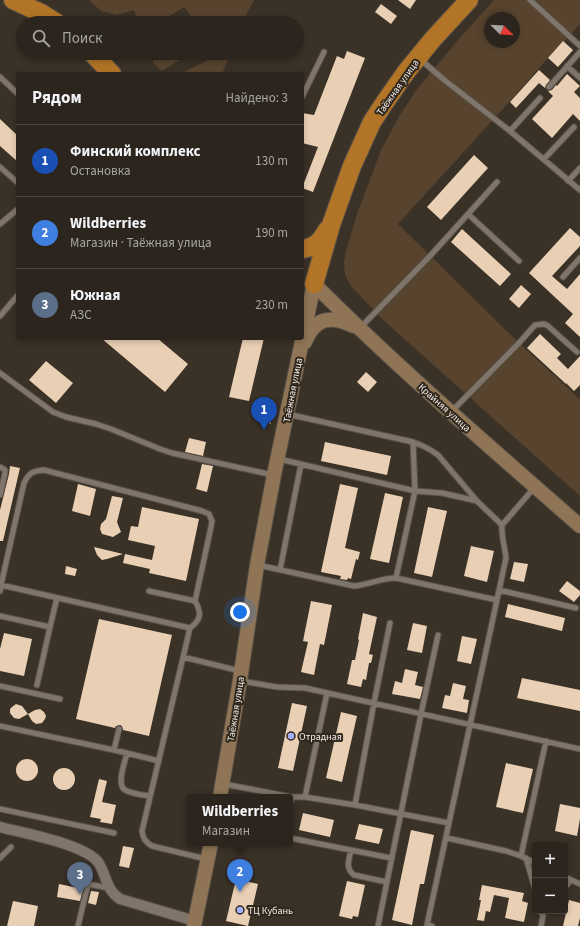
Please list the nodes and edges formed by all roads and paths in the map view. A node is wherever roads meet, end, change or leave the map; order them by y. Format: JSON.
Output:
{"nodes":[{"id":1,"x":13,"y":0,"type":"edge"},
{"id":2,"x":469,"y":0,"type":"edge"},
{"id":3,"x":530,"y":0,"type":"edge"},
{"id":4,"x":47,"y":16,"type":"edge"},
{"id":5,"x":580,"y":46,"type":"edge"},
{"id":6,"x":324,"y":52,"type":"dead end"},
{"id":7,"x":580,"y":52,"type":"edge"},
{"id":8,"x":418,"y":57,"type":"junction"},
{"id":9,"x":99,"y":60,"type":"edge"},
{"id":10,"x":567,"y":66,"type":"junction"},
{"id":11,"x":110,"y":72,"type":"edge"},
{"id":12,"x":0,"y":77,"type":"edge"},
{"id":13,"x":580,"y":78,"type":"edge"},
{"id":14,"x":549,"y":87,"type":"dead end"},
{"id":15,"x":16,"y":92,"type":"edge"},
{"id":16,"x":304,"y":93,"type":"edge"},
{"id":17,"x":540,"y":98,"type":"dead end"},
{"id":18,"x":574,"y":127,"type":"dead end"},
{"id":19,"x":510,"y":130,"type":"junction"},
{"id":20,"x":544,"y":159,"type":"junction"},
{"id":21,"x":0,"y":167,"type":"edge"},
{"id":22,"x":580,"y":168,"type":"edge"},
{"id":23,"x":16,"y":181,"type":"edge"},
{"id":24,"x":568,"y":181,"type":"junction"},
{"id":25,"x":497,"y":182,"type":"dead end"},
{"id":26,"x":580,"y":190,"type":"edge"},
{"id":27,"x":16,"y":211,"type":"edge"},
{"id":28,"x":468,"y":214,"type":"junction"},
{"id":29,"x":0,"y":224,"type":"edge"},
{"id":30,"x":331,"y":225,"type":"junction"},
{"id":31,"x":304,"y":249,"type":"edge"},
{"id":32,"x":580,"y":258,"type":"edge"},
{"id":33,"x":519,"y":261,"type":"dead end"},
{"id":34,"x":563,"y":277,"type":"dead end"},
{"id":35,"x":308,"y":278,"type":"edge"},
{"id":36,"x":16,"y":297,"type":"edge"},
{"id":37,"x":304,"y":310,"type":"edge"},
{"id":38,"x":0,"y":316,"type":"edge"},
{"id":39,"x":359,"y":328,"type":"junction"},
{"id":40,"x":300,"y":340,"type":"edge"},
{"id":41,"x":577,"y":352,"type":"dead end"},
{"id":42,"x":298,"y":357,"type":"junction"},
{"id":43,"x":0,"y":373,"type":"edge"},
{"id":44,"x":450,"y":412,"type":"junction"},
{"id":45,"x":287,"y":414,"type":"junction"},
{"id":46,"x":413,"y":442,"type":"junction"},
{"id":47,"x":278,"y":459,"type":"junction"},
{"id":48,"x":301,"y":464,"type":"junction"},
{"id":49,"x":0,"y":467,"type":"edge"},
{"id":50,"x":274,"y":475,"type":"junction"},
{"id":51,"x":535,"y":487,"type":"junction"},
{"id":52,"x":415,"y":491,"type":"junction"},
{"id":53,"x":0,"y":495,"type":"edge"},
{"id":54,"x":477,"y":502,"type":"junction"},
{"id":55,"x":502,"y":525,"type":"junction"},
{"id":56,"x":580,"y":526,"type":"edge"},
{"id":57,"x":257,"y":565,"type":"junction"},
{"id":58,"x":280,"y":570,"type":"junction"},
{"id":59,"x":396,"y":578,"type":"junction"},
{"id":60,"x":1,"y":585,"type":"junction"},
{"id":61,"x":499,"y":590,"type":"junction"},
{"id":62,"x":0,"y":591,"type":"edge"},
{"id":63,"x":149,"y":591,"type":"dead end"},
{"id":64,"x":57,"y":598,"type":"junction"},
{"id":65,"x":497,"y":600,"type":"junction"},
{"id":66,"x":195,"y":601,"type":"junction"},
{"id":67,"x":576,"y":608,"type":"dead end"},
{"id":68,"x":0,"y":616,"type":"edge"},
{"id":69,"x":390,"y":623,"type":"dead end"},
{"id":70,"x":50,"y":627,"type":"junction"},
{"id":71,"x":190,"y":628,"type":"junction"},
{"id":72,"x":438,"y":635,"type":"dead end"},
{"id":73,"x":183,"y":657,"type":"junction"},
{"id":74,"x":240,"y":676,"type":"junction"},
{"id":75,"x":37,"y":685,"type":"dead end"},
{"id":76,"x":0,"y":686,"type":"edge"},
{"id":77,"x":327,"y":693,"type":"junction"},
{"id":78,"x":60,"y":699,"type":"dead end"},
{"id":79,"x":374,"y":703,"type":"junction"},
{"id":80,"x":421,"y":714,"type":"junction"},
{"id":81,"x":470,"y":724,"type":"junction"},
{"id":82,"x":0,"y":726,"type":"edge"},
{"id":83,"x":119,"y":729,"type":"dead end"},
{"id":84,"x":546,"y":741,"type":"junction"},
{"id":85,"x":580,"y":749,"type":"edge"},
{"id":86,"x":114,"y":750,"type":"junction"},
{"id":87,"x":126,"y":753,"type":"junction"},
{"id":88,"x":159,"y":761,"type":"junction"},
{"id":89,"x":221,"y":790,"type":"edge"},
{"id":90,"x":268,"y":794,"type":"edge"},
{"id":91,"x":150,"y":796,"type":"junction"},
{"id":92,"x":293,"y":796,"type":"edge"},
{"id":93,"x":305,"y":797,"type":"junction"},
{"id":94,"x":355,"y":805,"type":"junction"},
{"id":95,"x":0,"y":809,"type":"edge"},
{"id":96,"x":401,"y":814,"type":"junction"},
{"id":97,"x":449,"y":823,"type":"junction"},
{"id":98,"x":0,"y":828,"type":"edge"},
{"id":99,"x":114,"y":834,"type":"dead end"},
{"id":100,"x":446,"y":838,"type":"junction"},
{"id":101,"x":293,"y":839,"type":"edge"},
{"id":102,"x":210,"y":846,"type":"edge"},
{"id":103,"x":11,"y":847,"type":"dead end"},
{"id":104,"x":351,"y":850,"type":"junction"},
{"id":105,"x":524,"y":857,"type":"junction"},
{"id":106,"x":0,"y":858,"type":"edge"},
{"id":107,"x":391,"y":858,"type":"junction"},
{"id":108,"x":207,"y":860,"type":"junction"},
{"id":109,"x":532,"y":861,"type":"edge"},
{"id":110,"x":567,"y":878,"type":"edge"},
{"id":111,"x":532,"y":880,"type":"edge"},
{"id":112,"x":571,"y":880,"type":"junction"},
{"id":113,"x":387,"y":882,"type":"junction"},
{"id":114,"x":568,"y":884,"type":"edge"},
{"id":115,"x":580,"y":884,"type":"edge"},
{"id":116,"x":109,"y":888,"type":"junction"},
{"id":117,"x":543,"y":914,"type":"edge"},
{"id":118,"x":195,"y":923,"type":"edge"},
{"id":119,"x":78,"y":926,"type":"edge"},
{"id":120,"x":378,"y":926,"type":"edge"},
{"id":121,"x":429,"y":926,"type":"edge"},
{"id":122,"x":541,"y":926,"type":"edge"}],
"edges":[{"from":1,"to":4,"type":"highway"},
{"from":2,"to":8,"type":"highway","name":"Таёжная улица"},
{"from":3,"to":5,"type":"lane"},
{"from":6,"to":16,"type":"lane"},
{"from":7,"to":10,"type":"lane"},
{"from":8,"to":19,"type":"lane"},
{"from":8,"to":30,"type":"highway","name":"Таёжная улица"},
{"from":9,"to":11,"type":"highway"},
{"from":10,"to":13,"type":"lane"},
{"from":10,"to":14,"type":"lane"},
{"from":12,"to":15,"type":"lane"},
{"from":17,"to":19,"type":"lane"},
{"from":18,"to":20,"type":"lane"},
{"from":19,"to":20,"type":"lane"},
{"from":20,"to":24,"type":"lane"},
{"from":21,"to":23,"type":"lane"},
{"from":22,"to":24,"type":"lane"},
{"from":24,"to":26,"type":"lane"},
{"from":25,"to":28,"type":"lane"},
{"from":27,"to":29,"type":"lane"},
{"from":28,"to":33,"type":"lane"},
{"from":28,"to":39,"type":"lane"},
{"from":30,"to":31,"type":"highway"},
{"from":30,"to":35,"type":"highway","name":"Таёжная улица"},
{"from":32,"to":34,"type":"lane"},
{"from":35,"to":37,"type":"street","name":"Таёжная улица"},
{"from":35,"to":39,"type":"street","name":"Крайняя улица"},
{"from":36,"to":38,"type":"lane"},
{"from":39,"to":42,"type":"street"},
{"from":39,"to":44,"type":"street","name":"Крайняя улица"},
{"from":40,"to":42,"type":"street","name":"Таёжная улица"},
{"from":41,"to":44,"type":"lane"},
{"from":42,"to":45,"type":"street","name":"Таёжная улица"},
{"from":43,"to":50,"type":"lane"},
{"from":44,"to":51,"type":"street","name":"Крайняя улица"},
{"from":45,"to":46,"type":"lane"},
{"from":45,"to":47,"type":"street","name":"Таёжная улица"},
{"from":46,"to":52,"type":"lane"},
{"from":46,"to":54,"type":"lane"},
{"from":47,"to":48,"type":"lane"},
{"from":47,"to":50,"type":"street","name":"Таёжная улица"},
{"from":48,"to":52,"type":"lane"},
{"from":48,"to":58,"type":"lane"},
{"from":49,"to":53,"type":"lane"},
{"from":50,"to":57,"type":"street","name":"Таёжная улица"},
{"from":51,"to":55,"type":"lane"},
{"from":51,"to":56,"type":"street","name":"Крайняя улица"},
{"from":52,"to":54,"type":"lane"},
{"from":52,"to":59,"type":"lane"},
{"from":54,"to":55,"type":"lane"},
{"from":55,"to":61,"type":"lane"},
{"from":57,"to":58,"type":"lane"},
{"from":57,"to":74,"type":"street","name":"Таёжная улица"},
{"from":58,"to":59,"type":"lane"},
{"from":59,"to":65,"type":"lane"},
{"from":60,"to":62,"type":"lane"},
{"from":60,"to":64,"type":"lane"},
{"from":60,"to":66,"type":"lane"},
{"from":61,"to":65,"type":"lane"},
{"from":61,"to":67,"type":"lane"},
{"from":63,"to":66,"type":"lane"},
{"from":64,"to":70,"type":"lane"},
{"from":64,"to":71,"type":"lane"},
{"from":65,"to":81,"type":"lane"},
{"from":66,"to":71,"type":"lane"},
{"from":68,"to":70,"type":"lane"},
{"from":69,"to":79,"type":"lane"},
{"from":70,"to":75,"type":"lane"},
{"from":71,"to":73,"type":"lane"},
{"from":72,"to":80,"type":"lane"},
{"from":73,"to":74,"type":"lane"},
{"from":73,"to":88,"type":"lane"},
{"from":74,"to":77,"type":"lane"},
{"from":74,"to":89,"type":"street","name":"Таёжная улица"},
{"from":76,"to":78,"type":"lane"},
{"from":77,"to":79,"type":"lane"},
{"from":77,"to":93,"type":"lane"},
{"from":79,"to":80,"type":"lane"},
{"from":79,"to":94,"type":"lane"},
{"from":80,"to":81,"type":"lane"},
{"from":80,"to":96,"type":"lane"},
{"from":81,"to":84,"type":"lane"},
{"from":81,"to":97,"type":"lane"},
{"from":82,"to":86,"type":"lane"},
{"from":83,"to":86,"type":"lane"},
{"from":84,"to":85,"type":"lane"},
{"from":84,"to":105,"type":"lane"},
{"from":86,"to":87,"type":"lane"},
{"from":87,"to":88,"type":"lane"},
{"from":87,"to":91,"type":"lane"},
{"from":88,"to":91,"type":"lane"},
{"from":89,"to":90,"type":"lane"},
{"from":91,"to":108,"type":"lane"},
{"from":92,"to":93,"type":"lane"},
{"from":93,"to":94,"type":"lane"},
{"from":94,"to":96,"type":"lane"},
{"from":95,"to":99,"type":"lane"},
{"from":96,"to":97,"type":"lane"},
{"from":96,"to":107,"type":"lane"},
{"from":97,"to":100,"type":"lane"},
{"from":98,"to":116,"type":"street"},
{"from":100,"to":105,"type":"lane"},
{"from":100,"to":121,"type":"lane"},
{"from":101,"to":104,"type":"lane"},
{"from":102,"to":108,"type":"street"},
{"from":103,"to":106,"type":"lane"},
{"from":104,"to":107,"type":"lane"},
{"from":104,"to":113,"type":"lane"},
{"from":105,"to":109,"type":"lane"},
{"from":105,"to":111,"type":"lane"},
{"from":107,"to":113,"type":"lane"},
{"from":108,"to":118,"type":"street"},
{"from":110,"to":112,"type":"lane"},
{"from":112,"to":114,"type":"lane"},
{"from":112,"to":115,"type":"lane"},
{"from":113,"to":120,"type":"lane"},
{"from":116,"to":118,"type":"street"},
{"from":116,"to":119,"type":"lane"},
{"from":117,"to":122,"type":"lane"}]}
